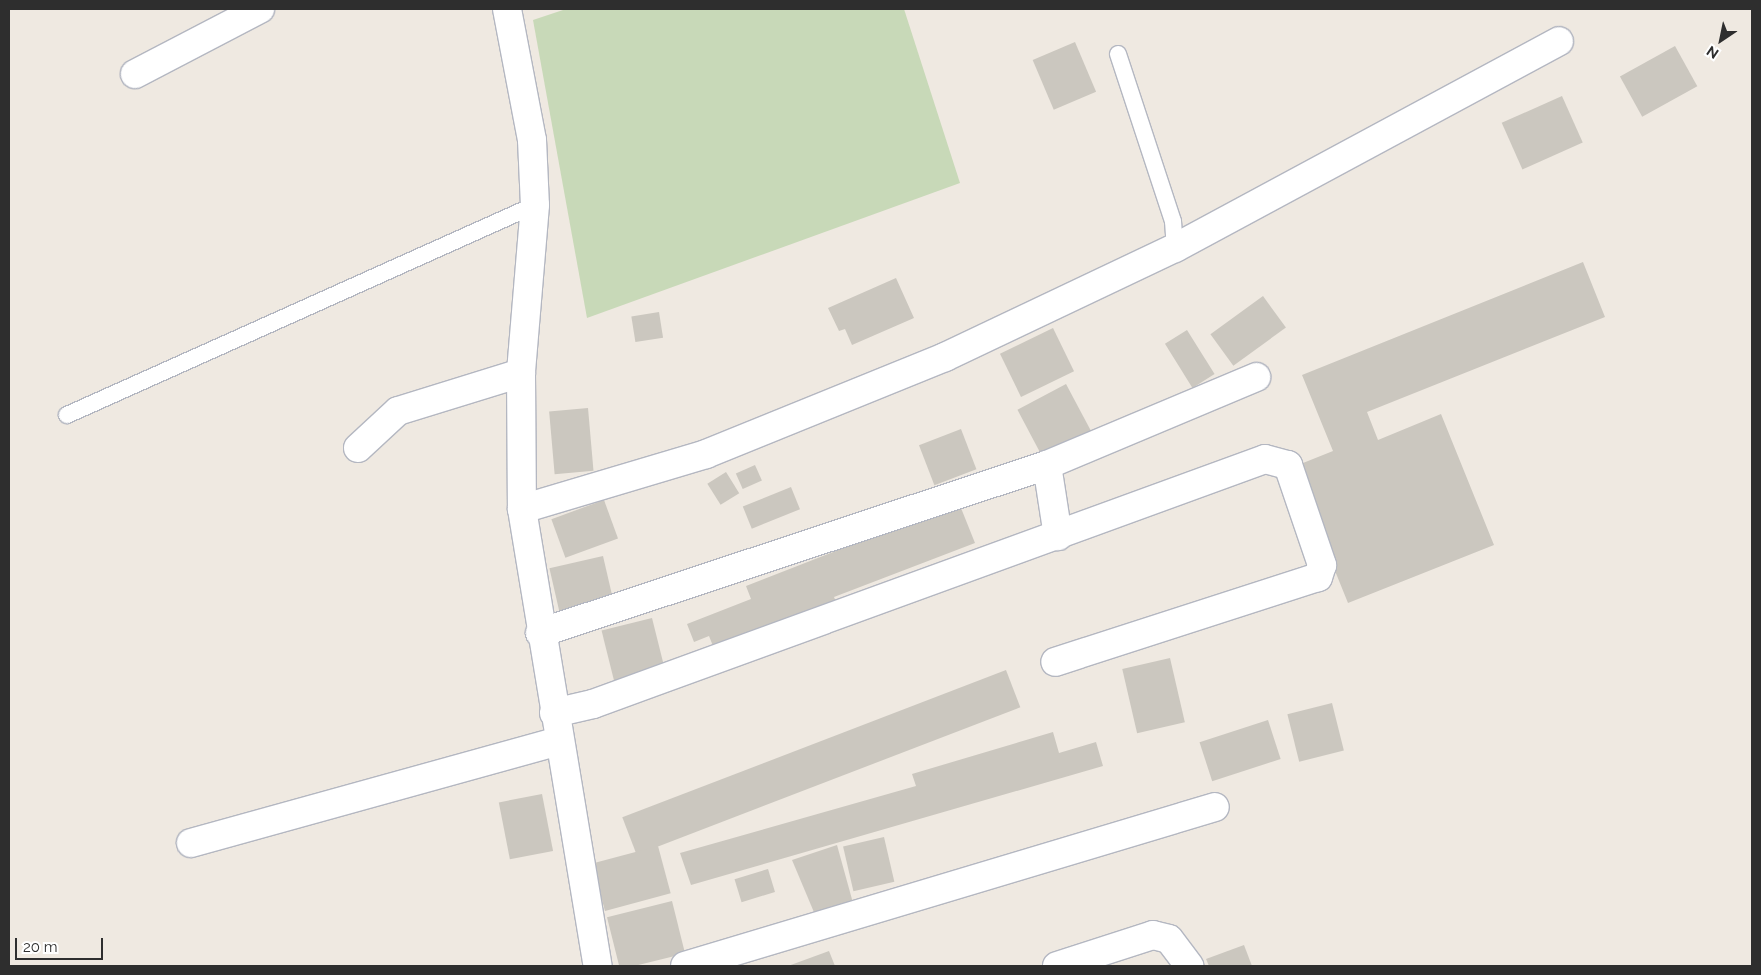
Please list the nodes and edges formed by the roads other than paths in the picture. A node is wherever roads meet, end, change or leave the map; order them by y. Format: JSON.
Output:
{"nodes":[{"id":1,"x":260,"y":9,"type":"edge"},
{"id":2,"x":507,"y":9,"type":"edge"},
{"id":3,"x":1559,"y":41,"type":"dead end"},
{"id":4,"x":1118,"y":54,"type":"dead end"},
{"id":5,"x":135,"y":74,"type":"dead end"},
{"id":6,"x":535,"y":205,"type":"junction"},
{"id":7,"x":1175,"y":248,"type":"junction"},
{"id":8,"x":521,"y":373,"type":"junction"},
{"id":9,"x":1256,"y":377,"type":"dead end"},
{"id":10,"x":67,"y":415,"type":"dead end"},
{"id":11,"x":358,"y":448,"type":"dead end"},
{"id":12,"x":1047,"y":464,"type":"junction"},
{"id":13,"x":522,"y":509,"type":"junction"},
{"id":14,"x":1058,"y":536,"type":"junction"},
{"id":15,"x":540,"y":633,"type":"junction"},
{"id":16,"x":1056,"y":662,"type":"dead end"},
{"id":17,"x":554,"y":713,"type":"junction"},
{"id":18,"x":558,"y":741,"type":"junction"},
{"id":19,"x":1214,"y":808,"type":"dead end"},
{"id":20,"x":191,"y":843,"type":"dead end"},
{"id":21,"x":598,"y":966,"type":"edge"},
{"id":22,"x":685,"y":966,"type":"edge"},
{"id":23,"x":1058,"y":966,"type":"edge"},
{"id":24,"x":1189,"y":966,"type":"edge"}],
"edges":[{"from":1,"to":5,"type":"street"},
{"from":2,"to":6,"type":"street"},
{"from":3,"to":7,"type":"street"},
{"from":4,"to":7,"type":"lane"},
{"from":6,"to":8,"type":"street"},
{"from":6,"to":10,"type":"lane"},
{"from":7,"to":13,"type":"street"},
{"from":8,"to":11,"type":"street"},
{"from":8,"to":13,"type":"street"},
{"from":9,"to":12,"type":"street"},
{"from":12,"to":14,"type":"street"},
{"from":12,"to":15,"type":"street"},
{"from":13,"to":15,"type":"street"},
{"from":14,"to":16,"type":"street"},
{"from":14,"to":17,"type":"street"},
{"from":15,"to":17,"type":"street"},
{"from":17,"to":18,"type":"street"},
{"from":18,"to":20,"type":"street"},
{"from":18,"to":21,"type":"street"},
{"from":19,"to":22,"type":"street"},
{"from":23,"to":24,"type":"street"}]}
